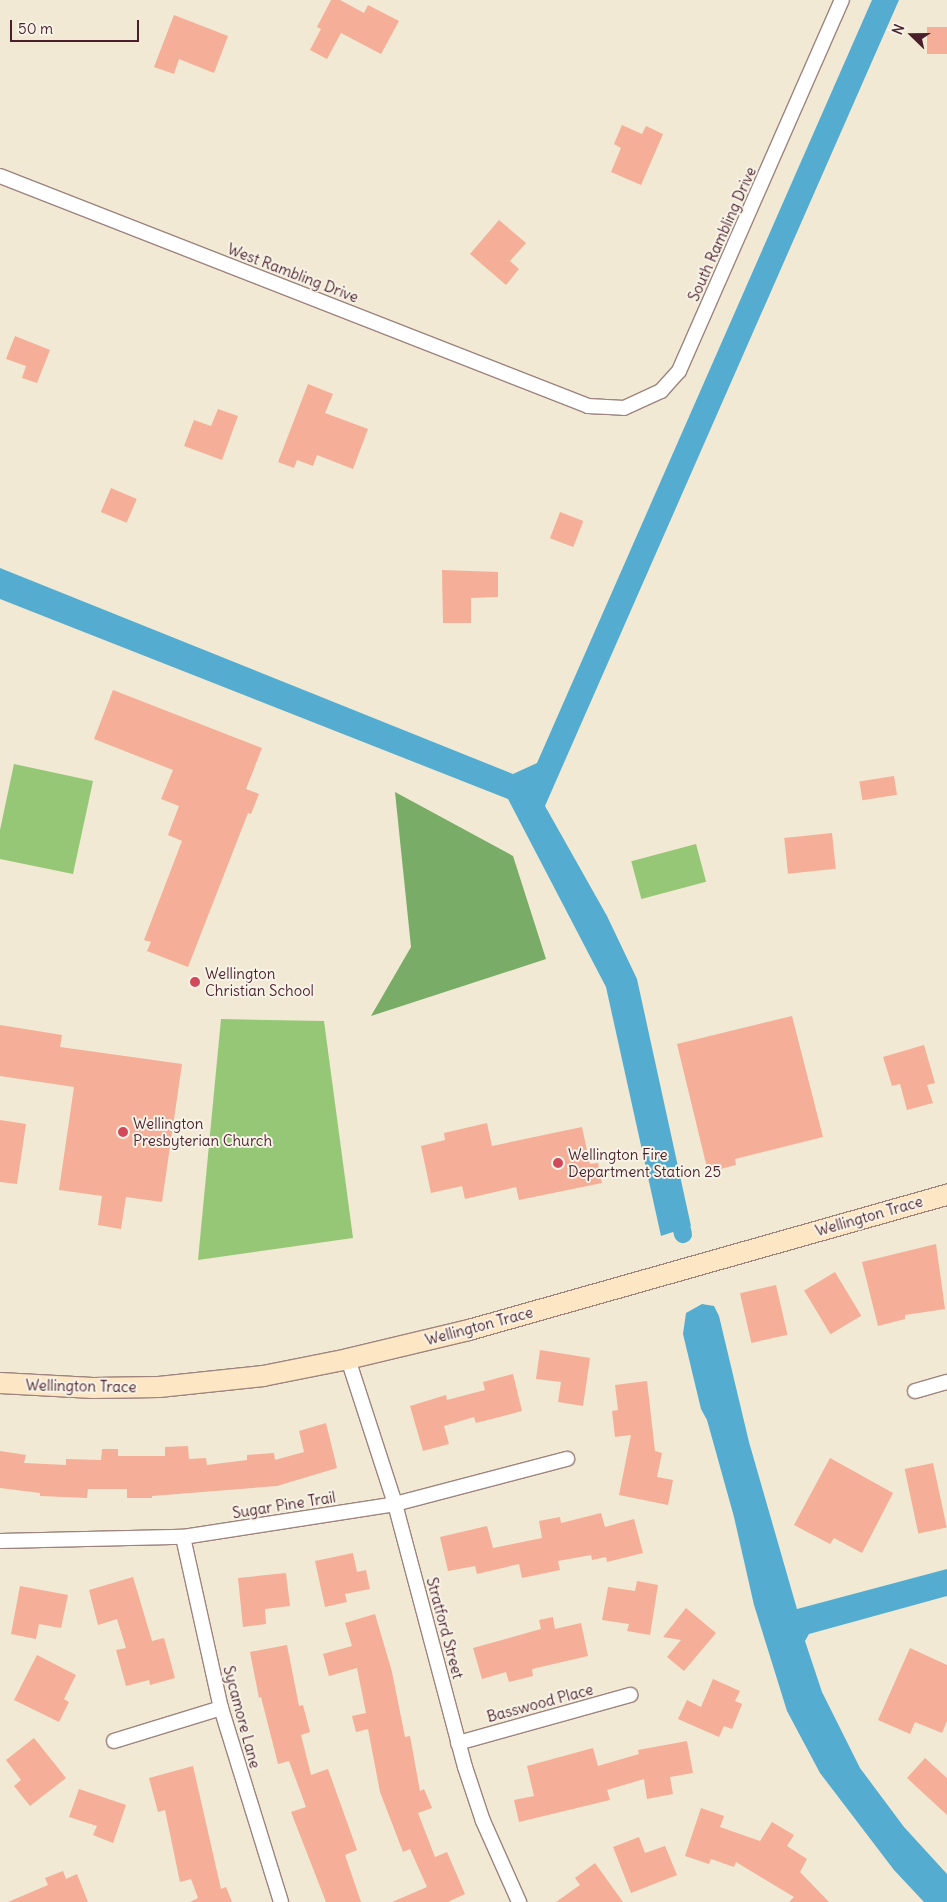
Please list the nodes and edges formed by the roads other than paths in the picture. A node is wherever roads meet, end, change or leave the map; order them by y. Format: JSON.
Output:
{"nodes":[{"id":1,"x":842,"y":0,"type":"edge"},
{"id":2,"x":0,"y":176,"type":"edge"},
{"id":3,"x":573,"y":400,"type":"joint"},
{"id":4,"x":947,"y":1195,"type":"edge"},
{"id":5,"x":348,"y":1359,"type":"junction"},
{"id":6,"x":947,"y":1382,"type":"edge"},
{"id":7,"x":0,"y":1383,"type":"edge"},
{"id":8,"x":914,"y":1391,"type":"dead end"},
{"id":9,"x":567,"y":1459,"type":"dead end"},
{"id":10,"x":395,"y":1504,"type":"junction"},
{"id":11,"x":183,"y":1537,"type":"junction"},
{"id":12,"x":0,"y":1541,"type":"edge"},
{"id":13,"x":630,"y":1695,"type":"dead end"},
{"id":14,"x":221,"y":1708,"type":"junction"},
{"id":15,"x":114,"y":1741,"type":"dead end"},
{"id":16,"x":458,"y":1743,"type":"junction"},
{"id":17,"x":281,"y":1902,"type":"edge"},
{"id":18,"x":519,"y":1902,"type":"edge"}],
"edges":[{"from":1,"to":3,"type":"street","name":"South Rambling Drive"},
{"from":2,"to":3,"type":"street","name":"West Rambling Drive"},
{"from":4,"to":5,"type":"street","name":"Wellington Trace"},
{"from":5,"to":7,"type":"street","name":"Wellington Trace"},
{"from":5,"to":10,"type":"street","name":"Stratford Street"},
{"from":6,"to":8,"type":"street"},
{"from":9,"to":10,"type":"street","name":"Sugar Pine Trail"},
{"from":10,"to":11,"type":"street","name":"Sugar Pine Trail"},
{"from":10,"to":16,"type":"street","name":"Stratford Street"},
{"from":11,"to":12,"type":"street","name":"Sugar Pine Trail"},
{"from":11,"to":14,"type":"street","name":"Sycamore Lane"},
{"from":13,"to":16,"type":"street","name":"Basswood Place"},
{"from":14,"to":15,"type":"street"},
{"from":14,"to":17,"type":"street","name":"Sycamore Lane"},
{"from":16,"to":18,"type":"street","name":"Stratford Street"}]}
